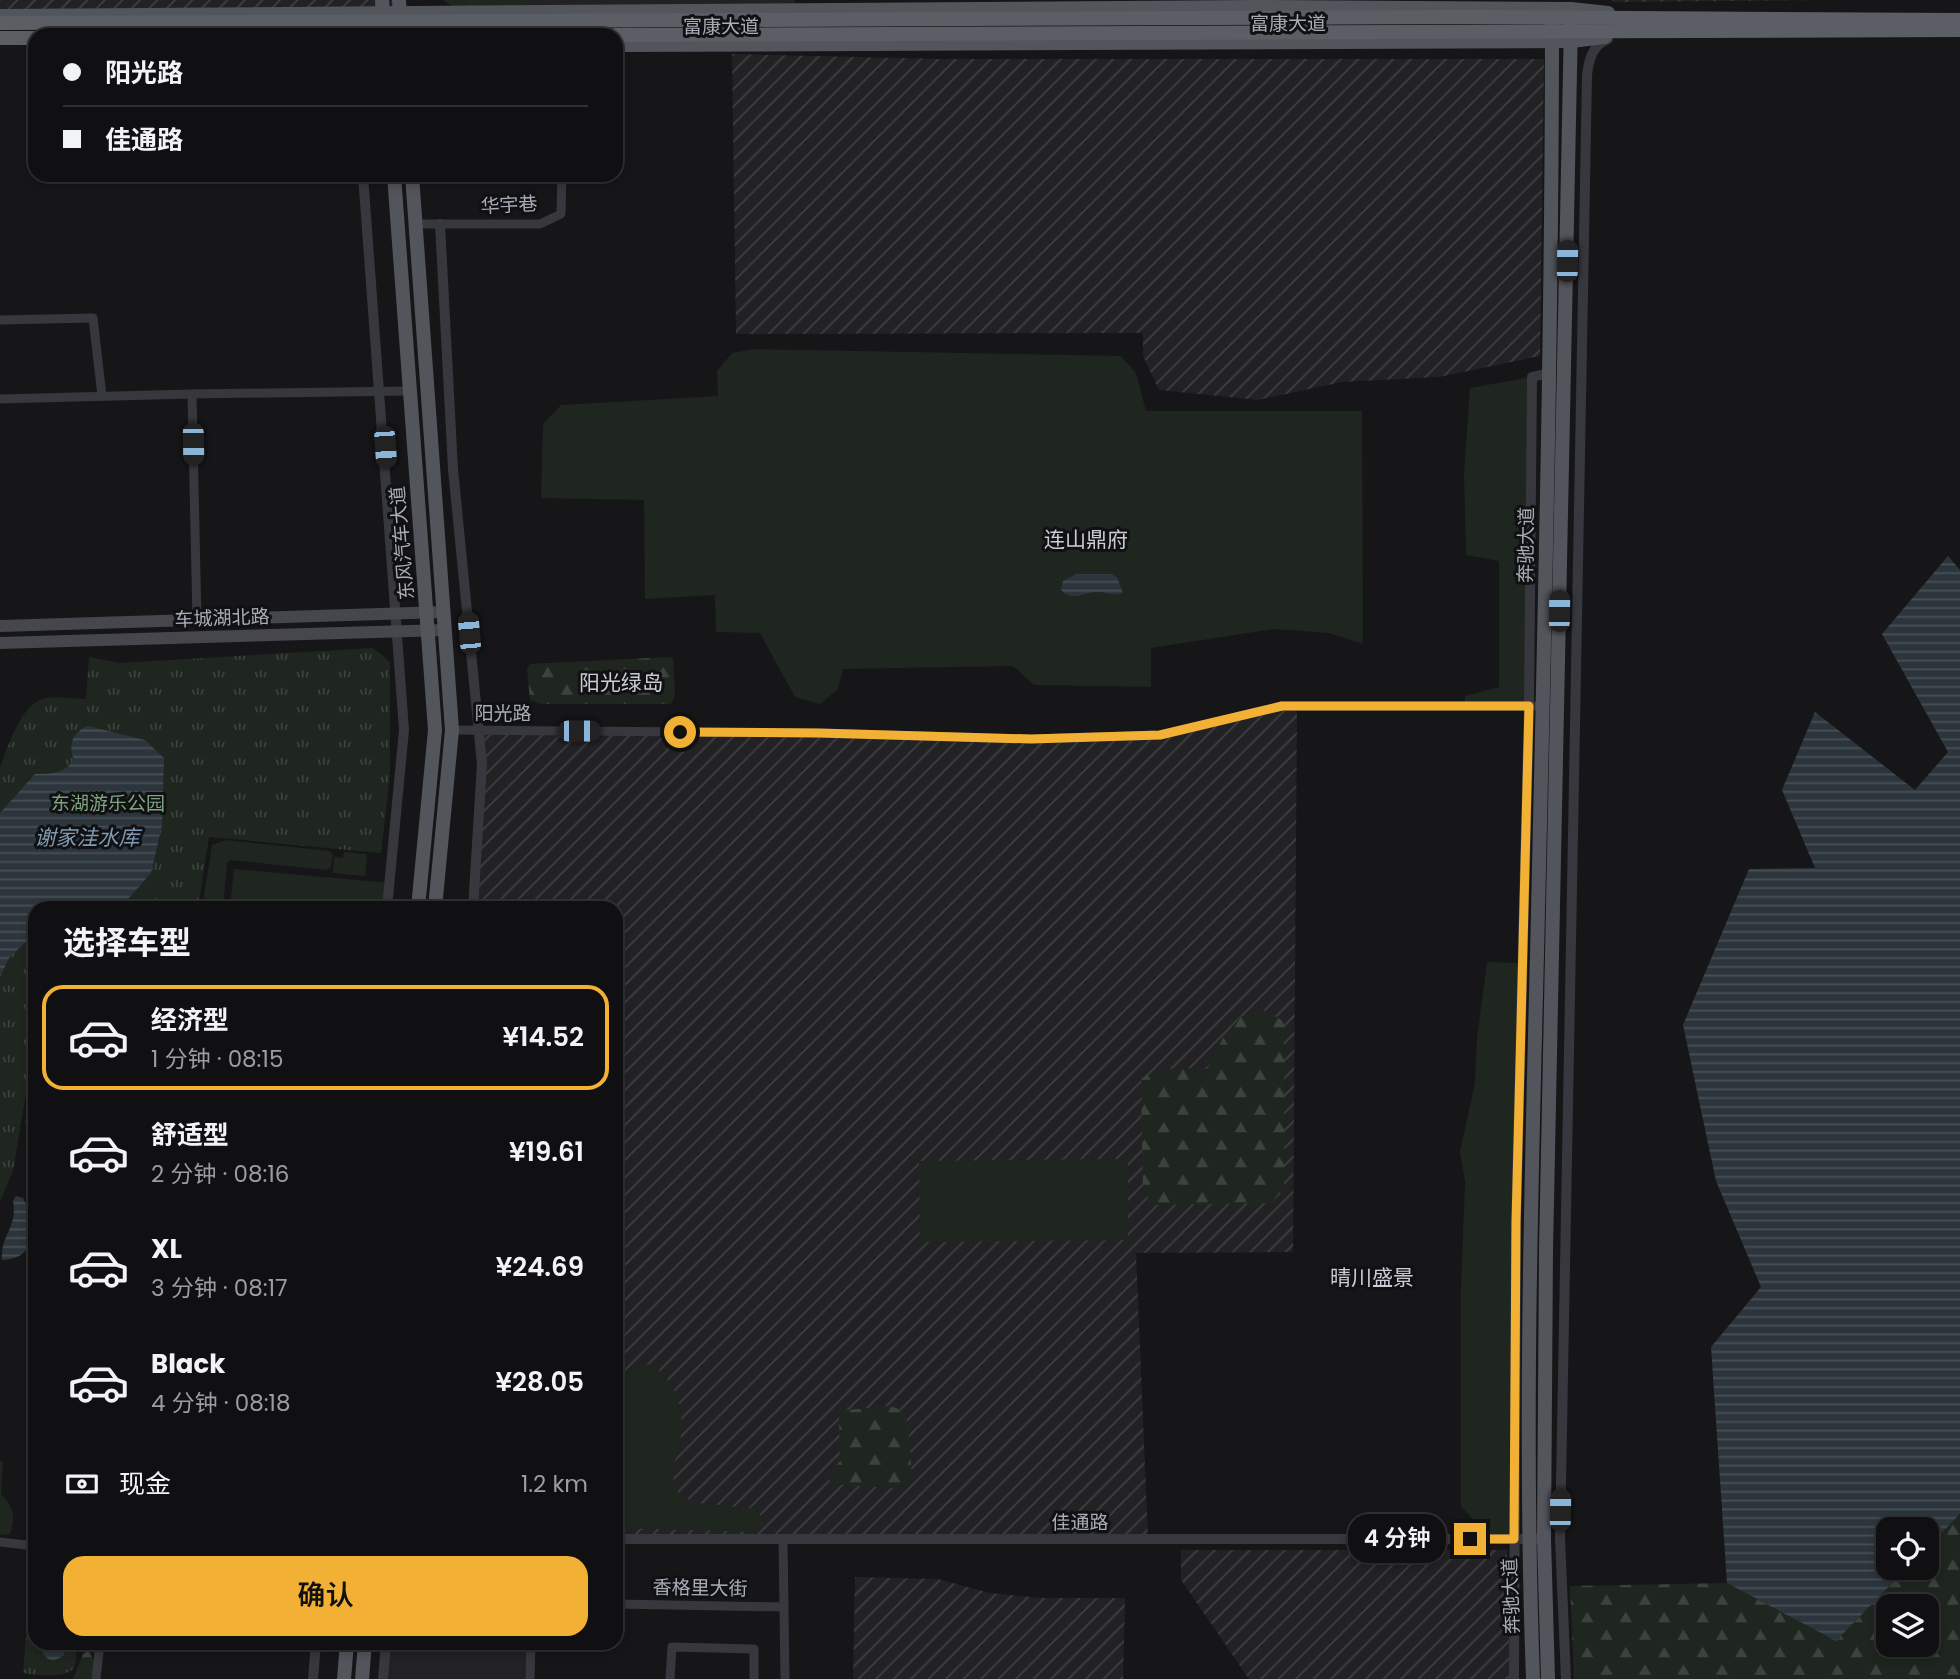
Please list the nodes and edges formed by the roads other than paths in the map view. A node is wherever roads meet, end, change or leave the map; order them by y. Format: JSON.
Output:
{"nodes":[{"id":1,"x":357,"y":0,"type":"edge"},
{"id":2,"x":435,"y":0,"type":"edge"},
{"id":3,"x":1587,"y":0,"type":"edge"},
{"id":4,"x":996,"y":4,"type":"edge"},
{"id":5,"x":1571,"y":4,"type":"edge"},
{"id":6,"x":566,"y":5,"type":"edge"},
{"id":7,"x":1552,"y":5,"type":"edge"},
{"id":8,"x":382,"y":6,"type":"edge"},
{"id":9,"x":399,"y":6,"type":"edge"},
{"id":10,"x":455,"y":12,"type":"junction"},
{"id":11,"x":318,"y":13,"type":"junction"},
{"id":12,"x":1611,"y":13,"type":"junction"},
{"id":13,"x":1960,"y":15,"type":"edge"},
{"id":14,"x":0,"y":16,"type":"edge"},
{"id":15,"x":1960,"y":20,"type":"edge"},
{"id":16,"x":0,"y":23,"type":"edge"},
{"id":17,"x":384,"y":28,"type":"edge"},
{"id":18,"x":401,"y":28,"type":"edge"},
{"id":19,"x":623,"y":35,"type":"edge"},
{"id":20,"x":1936,"y":35,"type":"joint"},
{"id":21,"x":1960,"y":35,"type":"edge"},
{"id":22,"x":1621,"y":37,"type":"junction"},
{"id":23,"x":0,"y":38,"type":"edge"},
{"id":24,"x":28,"y":38,"type":"edge"},
{"id":25,"x":1552,"y":40,"type":"junction"},
{"id":26,"x":1571,"y":41,"type":"junction"},
{"id":27,"x":995,"y":44,"type":"junction"},
{"id":28,"x":0,"y":45,"type":"edge"},
{"id":29,"x":28,"y":45,"type":"edge"},
{"id":30,"x":623,"y":45,"type":"edge"},
{"id":31,"x":364,"y":182,"type":"edge"},
{"id":32,"x":394,"y":182,"type":"edge"},
{"id":33,"x":413,"y":182,"type":"edge"},
{"id":34,"x":562,"y":182,"type":"edge"},
{"id":35,"x":418,"y":224,"type":"junction"},
{"id":36,"x":440,"y":224,"type":"junction"},
{"id":37,"x":0,"y":320,"type":"edge"},
{"id":38,"x":409,"y":391,"type":"junction"},
{"id":39,"x":381,"y":392,"type":"junction"},
{"id":40,"x":192,"y":394,"type":"junction"},
{"id":41,"x":102,"y":396,"type":"junction"},
{"id":42,"x":0,"y":399,"type":"edge"},
{"id":43,"x":1560,"y":563,"type":"junction"},
{"id":44,"x":1578,"y":563,"type":"junction"},
{"id":45,"x":443,"y":612,"type":"junction"},
{"id":46,"x":426,"y":613,"type":"junction"},
{"id":47,"x":397,"y":614,"type":"junction"},
{"id":48,"x":197,"y":621,"type":"junction"},
{"id":49,"x":0,"y":626,"type":"edge"},
{"id":50,"x":445,"y":630,"type":"junction"},
{"id":51,"x":398,"y":632,"type":"junction"},
{"id":52,"x":428,"y":632,"type":"junction"},
{"id":53,"x":0,"y":643,"type":"edge"},
{"id":54,"x":1543,"y":706,"type":"junction"},
{"id":55,"x":453,"y":730,"type":"junction"},
{"id":56,"x":478,"y":731,"type":"junction"},
{"id":57,"x":388,"y":901,"type":"edge"},
{"id":58,"x":419,"y":901,"type":"edge"},
{"id":59,"x":436,"y":901,"type":"edge"},
{"id":60,"x":473,"y":901,"type":"edge"},
{"id":61,"x":623,"y":1539,"type":"edge"},
{"id":62,"x":783,"y":1539,"type":"junction"},
{"id":63,"x":1521,"y":1539,"type":"junction"},
{"id":64,"x":1544,"y":1539,"type":"junction"},
{"id":65,"x":0,"y":1542,"type":"edge"},
{"id":66,"x":28,"y":1545,"type":"edge"},
{"id":67,"x":623,"y":1604,"type":"edge"},
{"id":68,"x":784,"y":1607,"type":"junction"},
{"id":69,"x":99,"y":1650,"type":"edge"},
{"id":70,"x":315,"y":1650,"type":"edge"},
{"id":71,"x":346,"y":1650,"type":"edge"},
{"id":72,"x":364,"y":1650,"type":"edge"},
{"id":73,"x":385,"y":1650,"type":"edge"},
{"id":74,"x":531,"y":1650,"type":"edge"},
{"id":75,"x":96,"y":1679,"type":"edge"},
{"id":76,"x":313,"y":1679,"type":"edge"},
{"id":77,"x":344,"y":1679,"type":"edge"},
{"id":78,"x":362,"y":1679,"type":"edge"},
{"id":79,"x":383,"y":1679,"type":"edge"},
{"id":80,"x":530,"y":1679,"type":"edge"},
{"id":81,"x":670,"y":1679,"type":"edge"},
{"id":82,"x":754,"y":1679,"type":"edge"},
{"id":83,"x":785,"y":1679,"type":"edge"},
{"id":84,"x":1514,"y":1679,"type":"edge"},
{"id":85,"x":1533,"y":1679,"type":"edge"},
{"id":86,"x":1548,"y":1679,"type":"edge"},
{"id":87,"x":1566,"y":1679,"type":"edge"}],
"edges":[{"from":1,"to":11,"type":"main road"},
{"from":2,"to":10,"type":"main road"},
{"from":3,"to":12,"type":"street"},
{"from":4,"to":6,"type":"main road","name":"富康大道"},
{"from":4,"to":7,"type":"main road","name":"富康大道"},
{"from":4,"to":27,"type":"street"},
{"from":5,"to":7,"type":"main road","name":"富康大道"},
{"from":5,"to":12,"type":"main road","name":"富康大道"},
{"from":5,"to":26,"type":"main road","name":"奔驰大道"},
{"from":6,"to":10,"type":"main road","name":"富康大道"},
{"from":7,"to":25,"type":"main road","name":"奔驰大道"},
{"from":8,"to":9,"type":"main road","name":"富康大道"},
{"from":8,"to":11,"type":"main road","name":"富康大道"},
{"from":8,"to":17,"type":"main road"},
{"from":9,"to":10,"type":"main road","name":"富康大道"},
{"from":9,"to":18,"type":"main road"},
{"from":11,"to":14,"type":"main road","name":"富康大道"},
{"from":12,"to":13,"type":"main road","name":"富康大道"},
{"from":15,"to":16,"type":"highway"},
{"from":19,"to":21,"type":"highway"},
{"from":20,"to":21,"type":"highway"},
{"from":20,"to":22,"type":"main road","name":"富康大道"},
{"from":22,"to":26,"type":"main road","name":"富康大道"},
{"from":22,"to":44,"type":"street"},
{"from":23,"to":24,"type":"highway"},
{"from":25,"to":26,"type":"main road","name":"富康大道"},
{"from":25,"to":27,"type":"main road","name":"富康大道"},
{"from":25,"to":54,"type":"main road","name":"奔驰大道"},
{"from":26,"to":43,"type":"main road","name":"奔驰大道"},
{"from":27,"to":30,"type":"main road","name":"富康大道"},
{"from":28,"to":29,"type":"main road"},
{"from":31,"to":39,"type":"street"},
{"from":32,"to":38,"type":"main road","name":"东风汽车大道"},
{"from":33,"to":35,"type":"main road","name":"东风汽车大道"},
{"from":34,"to":36,"type":"street","name":"华宇巷"},
{"from":35,"to":36,"type":"street","name":"华宇巷"},
{"from":35,"to":45,"type":"main road","name":"东风汽车大道"},
{"from":36,"to":56,"type":"street"},
{"from":37,"to":41,"type":"street"},
{"from":38,"to":39,"type":"street"},
{"from":38,"to":46,"type":"main road","name":"东风汽车大道"},
{"from":39,"to":40,"type":"street"},
{"from":39,"to":47,"type":"street"},
{"from":40,"to":41,"type":"street"},
{"from":40,"to":48,"type":"street"},
{"from":41,"to":42,"type":"street"},
{"from":43,"to":44,"type":"street"},
{"from":43,"to":54,"type":"main road","name":"奔驰大道"},
{"from":44,"to":87,"type":"street"},
{"from":45,"to":46,"type":"main road","name":"车城湖北路"},
{"from":45,"to":50,"type":"main road","name":"东风汽车大道"},
{"from":46,"to":47,"type":"main road","name":"车城湖北路"},
{"from":46,"to":52,"type":"main road","name":"东风汽车大道"},
{"from":47,"to":48,"type":"main road","name":"车城湖北路"},
{"from":47,"to":51,"type":"street"},
{"from":48,"to":49,"type":"main road","name":"车城湖北路"},
{"from":50,"to":52,"type":"main road","name":"车城湖北路"},
{"from":50,"to":55,"type":"main road","name":"东风汽车大道"},
{"from":51,"to":52,"type":"main road","name":"车城湖北路"},
{"from":51,"to":53,"type":"main road","name":"车城湖北路"},
{"from":51,"to":57,"type":"street"},
{"from":52,"to":58,"type":"main road","name":"东风汽车大道"},
{"from":54,"to":56,"type":"street","name":"阳光路"},
{"from":54,"to":63,"type":"main road","name":"奔驰大道"},
{"from":54,"to":64,"type":"main road","name":"奔驰大道"},
{"from":55,"to":56,"type":"street","name":"阳光路"},
{"from":55,"to":59,"type":"main road","name":"东风汽车大道"},
{"from":56,"to":60,"type":"street"},
{"from":61,"to":62,"type":"street","name":"佳通路"},
{"from":62,"to":63,"type":"street","name":"佳通路"},
{"from":62,"to":68,"type":"street"},
{"from":63,"to":64,"type":"street","name":"佳通路"},
{"from":63,"to":84,"type":"street"},
{"from":63,"to":85,"type":"main road","name":"奔驰大道"},
{"from":64,"to":86,"type":"main road","name":"奔驰大道"},
{"from":65,"to":66,"type":"street"},
{"from":67,"to":68,"type":"street","name":"香格里大街"},
{"from":68,"to":83,"type":"street"},
{"from":69,"to":75,"type":"street"},
{"from":70,"to":76,"type":"street"},
{"from":71,"to":77,"type":"main road"},
{"from":72,"to":78,"type":"main road"},
{"from":73,"to":79,"type":"street"},
{"from":74,"to":80,"type":"street"},
{"from":81,"to":82,"type":"street"}]}
